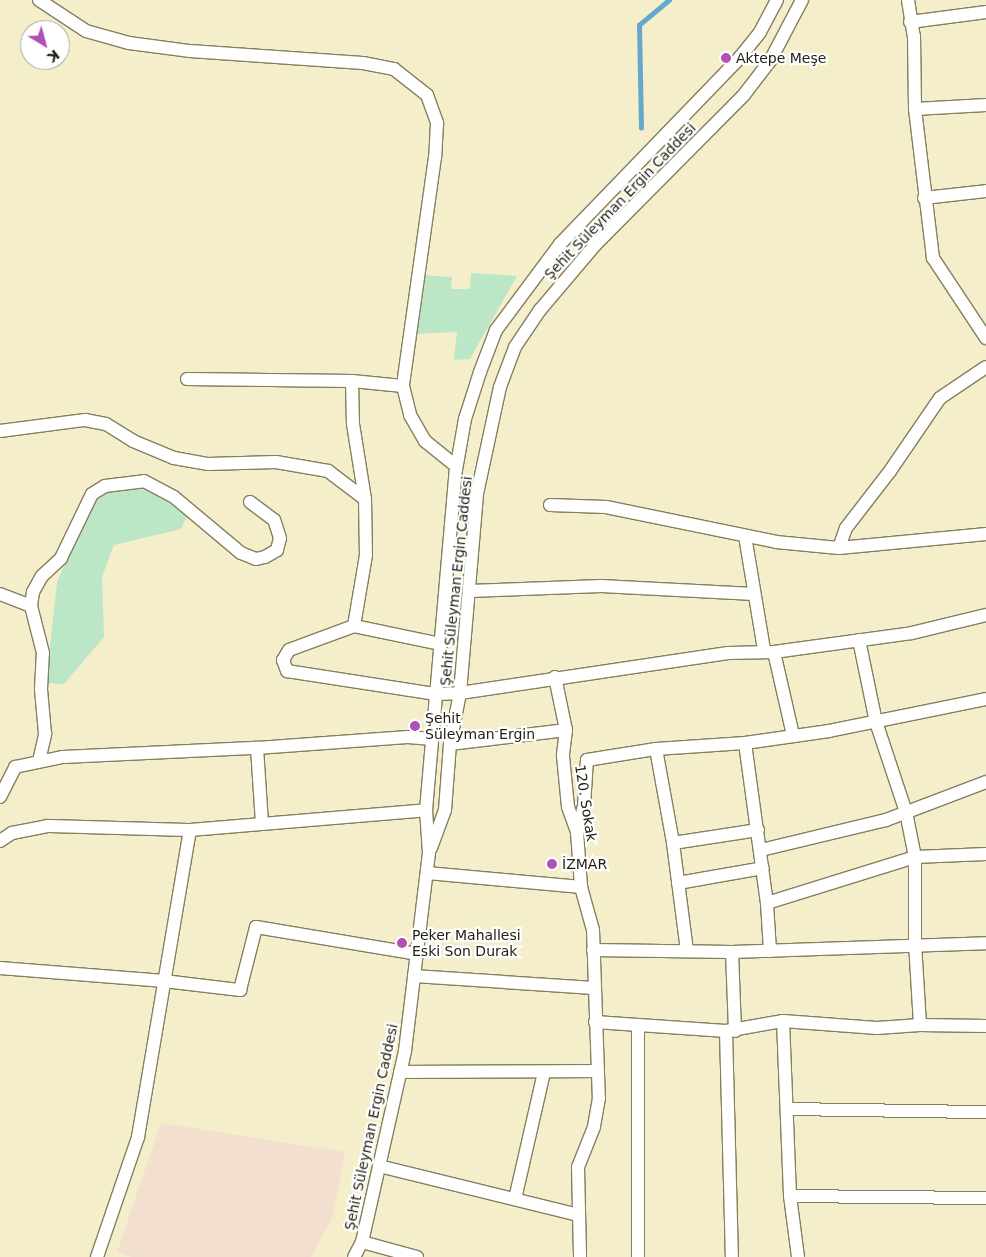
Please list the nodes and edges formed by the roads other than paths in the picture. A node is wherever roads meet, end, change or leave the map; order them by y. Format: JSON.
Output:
{"nodes":[{"id":1,"x":39,"y":0,"type":"edge"},
{"id":2,"x":777,"y":0,"type":"edge"},
{"id":3,"x":802,"y":0,"type":"edge"},
{"id":4,"x":908,"y":0,"type":"edge"},
{"id":5,"x":986,"y":12,"type":"edge"},
{"id":6,"x":910,"y":22,"type":"junction"},
{"id":7,"x":986,"y":105,"type":"edge"},
{"id":8,"x":915,"y":108,"type":"junction"},
{"id":9,"x":986,"y":191,"type":"edge"},
{"id":10,"x":924,"y":198,"type":"junction"},
{"id":11,"x":986,"y":338,"type":"edge"},
{"id":12,"x":986,"y":367,"type":"edge"},
{"id":13,"x":186,"y":379,"type":"dead end"},
{"id":14,"x":352,"y":381,"type":"junction"},
{"id":15,"x":403,"y":386,"type":"junction"},
{"id":16,"x":0,"y":431,"type":"edge"},
{"id":17,"x":456,"y":466,"type":"junction"},
{"id":18,"x":365,"y":500,"type":"junction"},
{"id":19,"x":250,"y":502,"type":"dead end"},
{"id":20,"x":550,"y":506,"type":"dead end"},
{"id":21,"x":986,"y":534,"type":"edge"},
{"id":22,"x":745,"y":536,"type":"junction"},
{"id":23,"x":840,"y":548,"type":"junction"},
{"id":24,"x":470,"y":591,"type":"junction"},
{"id":25,"x":0,"y":594,"type":"edge"},
{"id":26,"x":754,"y":594,"type":"junction"},
{"id":27,"x":31,"y":606,"type":"junction"},
{"id":28,"x":986,"y":615,"type":"edge"},
{"id":29,"x":354,"y":626,"type":"junction"},
{"id":30,"x":860,"y":640,"type":"junction"},
{"id":31,"x":441,"y":644,"type":"junction"},
{"id":32,"x":769,"y":651,"type":"junction"},
{"id":33,"x":555,"y":677,"type":"junction"},
{"id":34,"x":460,"y":693,"type":"junction"},
{"id":35,"x":436,"y":694,"type":"junction"},
{"id":36,"x":986,"y":698,"type":"edge"},
{"id":37,"x":876,"y":722,"type":"junction"},
{"id":38,"x":566,"y":730,"type":"junction"},
{"id":39,"x":793,"y":735,"type":"junction"},
{"id":40,"x":432,"y":739,"type":"junction"},
{"id":41,"x":745,"y":743,"type":"junction"},
{"id":42,"x":450,"y":744,"type":"junction"},
{"id":43,"x":257,"y":748,"type":"junction"},
{"id":44,"x":656,"y":749,"type":"junction"},
{"id":45,"x":39,"y":761,"type":"junction"},
{"id":46,"x":986,"y":782,"type":"edge"},
{"id":47,"x":0,"y":797,"type":"edge"},
{"id":48,"x":426,"y":810,"type":"junction"},
{"id":49,"x":906,"y":812,"type":"junction"},
{"id":50,"x":262,"y":824,"type":"junction"},
{"id":51,"x":190,"y":830,"type":"junction"},
{"id":52,"x":758,"y":830,"type":"junction"},
{"id":53,"x":577,"y":832,"type":"junction"},
{"id":54,"x":0,"y":841,"type":"edge"},
{"id":55,"x":673,"y":843,"type":"junction"},
{"id":56,"x":761,"y":850,"type":"junction"},
{"id":57,"x":429,"y":852,"type":"junction"},
{"id":58,"x":986,"y":854,"type":"edge"},
{"id":59,"x":915,"y":857,"type":"junction"},
{"id":60,"x":763,"y":868,"type":"junction"},
{"id":61,"x":427,"y":873,"type":"junction"},
{"id":62,"x":678,"y":883,"type":"junction"},
{"id":63,"x":581,"y":887,"type":"junction"},
{"id":64,"x":767,"y":903,"type":"junction"},
{"id":65,"x":915,"y":943,"type":"junction"},
{"id":66,"x":986,"y":943,"type":"edge"},
{"id":67,"x":593,"y":950,"type":"junction"},
{"id":68,"x":687,"y":951,"type":"junction"},
{"id":69,"x":770,"y":951,"type":"junction"},
{"id":70,"x":732,"y":952,"type":"junction"},
{"id":71,"x":417,"y":954,"type":"junction"},
{"id":72,"x":0,"y":968,"type":"edge"},
{"id":73,"x":414,"y":976,"type":"junction"},
{"id":74,"x":164,"y":981,"type":"junction"},
{"id":75,"x":594,"y":988,"type":"junction"},
{"id":76,"x":783,"y":1021,"type":"junction"},
{"id":77,"x":595,"y":1022,"type":"junction"},
{"id":78,"x":920,"y":1025,"type":"junction"},
{"id":79,"x":986,"y":1026,"type":"edge"},
{"id":80,"x":638,"y":1027,"type":"junction"},
{"id":81,"x":731,"y":1031,"type":"junction"},
{"id":82,"x":597,"y":1071,"type":"junction"},
{"id":83,"x":400,"y":1072,"type":"junction"},
{"id":84,"x":544,"y":1072,"type":"junction"},
{"id":85,"x":788,"y":1108,"type":"junction"},
{"id":86,"x":986,"y":1112,"type":"edge"},
{"id":87,"x":379,"y":1166,"type":"junction"},
{"id":88,"x":790,"y":1196,"type":"junction"},
{"id":89,"x":986,"y":1198,"type":"edge"},
{"id":90,"x":515,"y":1199,"type":"junction"},
{"id":91,"x":579,"y":1215,"type":"junction"},
{"id":92,"x":362,"y":1242,"type":"junction"},
{"id":93,"x":97,"y":1257,"type":"edge"},
{"id":94,"x":354,"y":1257,"type":"edge"},
{"id":95,"x":417,"y":1257,"type":"edge"},
{"id":96,"x":580,"y":1257,"type":"edge"},
{"id":97,"x":638,"y":1257,"type":"edge"},
{"id":98,"x":732,"y":1257,"type":"edge"},
{"id":99,"x":798,"y":1257,"type":"edge"}],
"edges":[{"from":1,"to":15,"type":"street"},
{"from":2,"to":17,"type":"street","name":"Şehit Süleyman Ergin Caddesi"},
{"from":3,"to":24,"type":"street","name":"Şehit Süleyman Ergin Caddesi"},
{"from":4,"to":6,"type":"street"},
{"from":5,"to":6,"type":"street"},
{"from":6,"to":8,"type":"street"},
{"from":7,"to":8,"type":"street"},
{"from":8,"to":10,"type":"street"},
{"from":9,"to":10,"type":"street"},
{"from":10,"to":11,"type":"street"},
{"from":12,"to":23,"type":"street"},
{"from":13,"to":14,"type":"street"},
{"from":14,"to":15,"type":"street"},
{"from":14,"to":18,"type":"street"},
{"from":15,"to":17,"type":"street"},
{"from":16,"to":18,"type":"street"},
{"from":17,"to":31,"type":"street","name":"Şehit Süleyman Ergin Caddesi"},
{"from":18,"to":29,"type":"street"},
{"from":19,"to":27,"type":"street"},
{"from":20,"to":22,"type":"street"},
{"from":21,"to":23,"type":"street"},
{"from":22,"to":23,"type":"street"},
{"from":22,"to":26,"type":"street"},
{"from":24,"to":26,"type":"street"},
{"from":24,"to":34,"type":"street","name":"Şehit Süleyman Ergin Caddesi"},
{"from":25,"to":27,"type":"street"},
{"from":26,"to":32,"type":"street"},
{"from":27,"to":45,"type":"street"},
{"from":28,"to":30,"type":"street"},
{"from":29,"to":31,"type":"street"},
{"from":29,"to":35,"type":"street"},
{"from":30,"to":32,"type":"street"},
{"from":30,"to":37,"type":"street"},
{"from":31,"to":35,"type":"street","name":"Şehit Süleyman Ergin Caddesi"},
{"from":32,"to":33,"type":"street"},
{"from":32,"to":39,"type":"street"},
{"from":33,"to":34,"type":"street"},
{"from":33,"to":38,"type":"street","name":"120. Sokak"},
{"from":34,"to":35,"type":"street"},
{"from":34,"to":42,"type":"street","name":"Şehit Süleyman Ergin Caddesi"},
{"from":35,"to":40,"type":"street","name":"Şehit Süleyman Ergin Caddesi"},
{"from":36,"to":37,"type":"street"},
{"from":37,"to":39,"type":"street"},
{"from":37,"to":49,"type":"street"},
{"from":38,"to":42,"type":"street"},
{"from":38,"to":53,"type":"street","name":"120. Sokak"},
{"from":39,"to":41,"type":"street"},
{"from":40,"to":43,"type":"street"},
{"from":40,"to":48,"type":"street","name":"Şehit Süleyman Ergin Caddesi"},
{"from":41,"to":44,"type":"street"},
{"from":41,"to":52,"type":"street"},
{"from":42,"to":57,"type":"street","name":"Şehit Süleyman Ergin Caddesi"},
{"from":43,"to":45,"type":"street"},
{"from":43,"to":50,"type":"street"},
{"from":44,"to":53,"type":"street"},
{"from":44,"to":55,"type":"street"},
{"from":45,"to":47,"type":"street"},
{"from":46,"to":49,"type":"street"},
{"from":48,"to":50,"type":"street"},
{"from":48,"to":57,"type":"street","name":"Şehit Süleyman Ergin Caddesi"},
{"from":49,"to":56,"type":"street"},
{"from":49,"to":59,"type":"street"},
{"from":50,"to":51,"type":"street"},
{"from":51,"to":54,"type":"street"},
{"from":51,"to":74,"type":"street"},
{"from":52,"to":55,"type":"street"},
{"from":52,"to":56,"type":"street"},
{"from":53,"to":63,"type":"street","name":"120. Sokak"},
{"from":55,"to":62,"type":"street"},
{"from":56,"to":60,"type":"street"},
{"from":57,"to":61,"type":"street","name":"Şehit Süleyman Ergin Caddesi"},
{"from":58,"to":59,"type":"street"},
{"from":59,"to":64,"type":"street"},
{"from":59,"to":65,"type":"street"},
{"from":60,"to":62,"type":"street"},
{"from":60,"to":64,"type":"street"},
{"from":61,"to":63,"type":"street"},
{"from":61,"to":71,"type":"street","name":"Şehit Süleyman Ergin Caddesi"},
{"from":62,"to":68,"type":"street"},
{"from":63,"to":67,"type":"street","name":"120. Sokak"},
{"from":64,"to":69,"type":"street"},
{"from":65,"to":66,"type":"street"},
{"from":65,"to":69,"type":"street"},
{"from":65,"to":78,"type":"street"},
{"from":67,"to":68,"type":"street"},
{"from":67,"to":75,"type":"street","name":"120. Sokak"},
{"from":68,"to":70,"type":"street"},
{"from":69,"to":70,"type":"street"},
{"from":70,"to":81,"type":"street"},
{"from":71,"to":73,"type":"street","name":"Şehit Süleyman Ergin Caddesi"},
{"from":71,"to":74,"type":"street"},
{"from":72,"to":74,"type":"street"},
{"from":73,"to":75,"type":"street"},
{"from":73,"to":83,"type":"street","name":"Şehit Süleyman Ergin Caddesi"},
{"from":74,"to":93,"type":"street"},
{"from":75,"to":77,"type":"street","name":"120. Sokak"},
{"from":76,"to":78,"type":"street"},
{"from":76,"to":81,"type":"street"},
{"from":76,"to":85,"type":"street"},
{"from":77,"to":80,"type":"street"},
{"from":77,"to":82,"type":"street","name":"120. Sokak"},
{"from":78,"to":79,"type":"street"},
{"from":80,"to":81,"type":"street"},
{"from":80,"to":97,"type":"street"},
{"from":81,"to":98,"type":"street"},
{"from":82,"to":84,"type":"street"},
{"from":82,"to":91,"type":"street","name":"120. Sokak"},
{"from":83,"to":84,"type":"street"},
{"from":83,"to":87,"type":"street","name":"Şehit Süleyman Ergin Caddesi"},
{"from":84,"to":90,"type":"street"},
{"from":85,"to":86,"type":"street"},
{"from":85,"to":88,"type":"street"},
{"from":87,"to":90,"type":"street"},
{"from":87,"to":92,"type":"street","name":"Şehit Süleyman Ergin Caddesi"},
{"from":88,"to":89,"type":"street"},
{"from":88,"to":99,"type":"street"},
{"from":90,"to":91,"type":"street"},
{"from":91,"to":96,"type":"street","name":"120. Sokak"},
{"from":92,"to":94,"type":"street","name":"Şehit Süleyman Ergin Caddesi"},
{"from":92,"to":95,"type":"street"}]}
